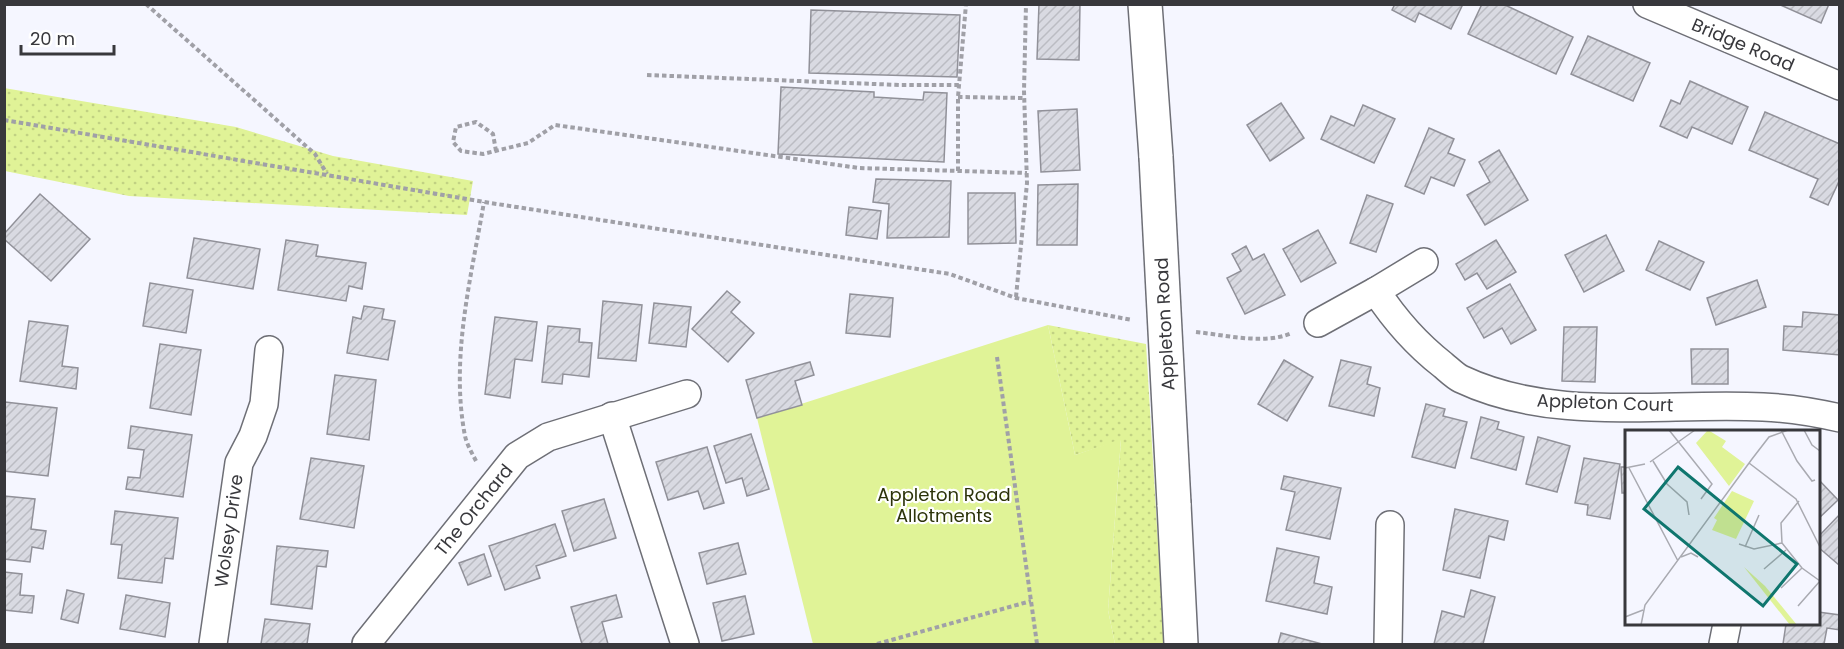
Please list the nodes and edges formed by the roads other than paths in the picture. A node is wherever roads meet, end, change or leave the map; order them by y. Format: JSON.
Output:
{"nodes":[{"id":1,"x":1145,"y":4,"type":"edge"},
{"id":2,"x":1647,"y":4,"type":"edge"},
{"id":3,"x":1839,"y":86,"type":"edge"},
{"id":4,"x":1424,"y":262,"type":"dead end"},
{"id":5,"x":1376,"y":291,"type":"junction"},
{"id":6,"x":1318,"y":323,"type":"dead end"},
{"id":7,"x":269,"y":350,"type":"dead end"},
{"id":8,"x":687,"y":394,"type":"dead end"},
{"id":9,"x":612,"y":416,"type":"junction"},
{"id":10,"x":1839,"y":417,"type":"edge"},
{"id":11,"x":1390,"y":525,"type":"dead end"},
{"id":12,"x":1727,"y":625,"type":"edge"},
{"id":13,"x":213,"y":645,"type":"edge"},
{"id":14,"x":366,"y":645,"type":"edge"},
{"id":15,"x":686,"y":645,"type":"edge"},
{"id":16,"x":1180,"y":645,"type":"edge"},
{"id":17,"x":1388,"y":645,"type":"edge"},
{"id":18,"x":1723,"y":645,"type":"edge"}],
"edges":[{"from":1,"to":16,"type":"street","name":"Appleton Road","bridge":true},
{"from":2,"to":3,"type":"street","name":"Bridge Road"},
{"from":4,"to":5,"type":"street"},
{"from":5,"to":6,"type":"street"},
{"from":5,"to":10,"type":"street","name":"Appleton Court"},
{"from":7,"to":13,"type":"street","name":"Wolsey Drive"},
{"from":8,"to":9,"type":"street","name":"The Orchard"},
{"from":9,"to":14,"type":"street","name":"The Orchard"},
{"from":9,"to":15,"type":"street"},
{"from":11,"to":17,"type":"street"},
{"from":12,"to":18,"type":"street"}]}
